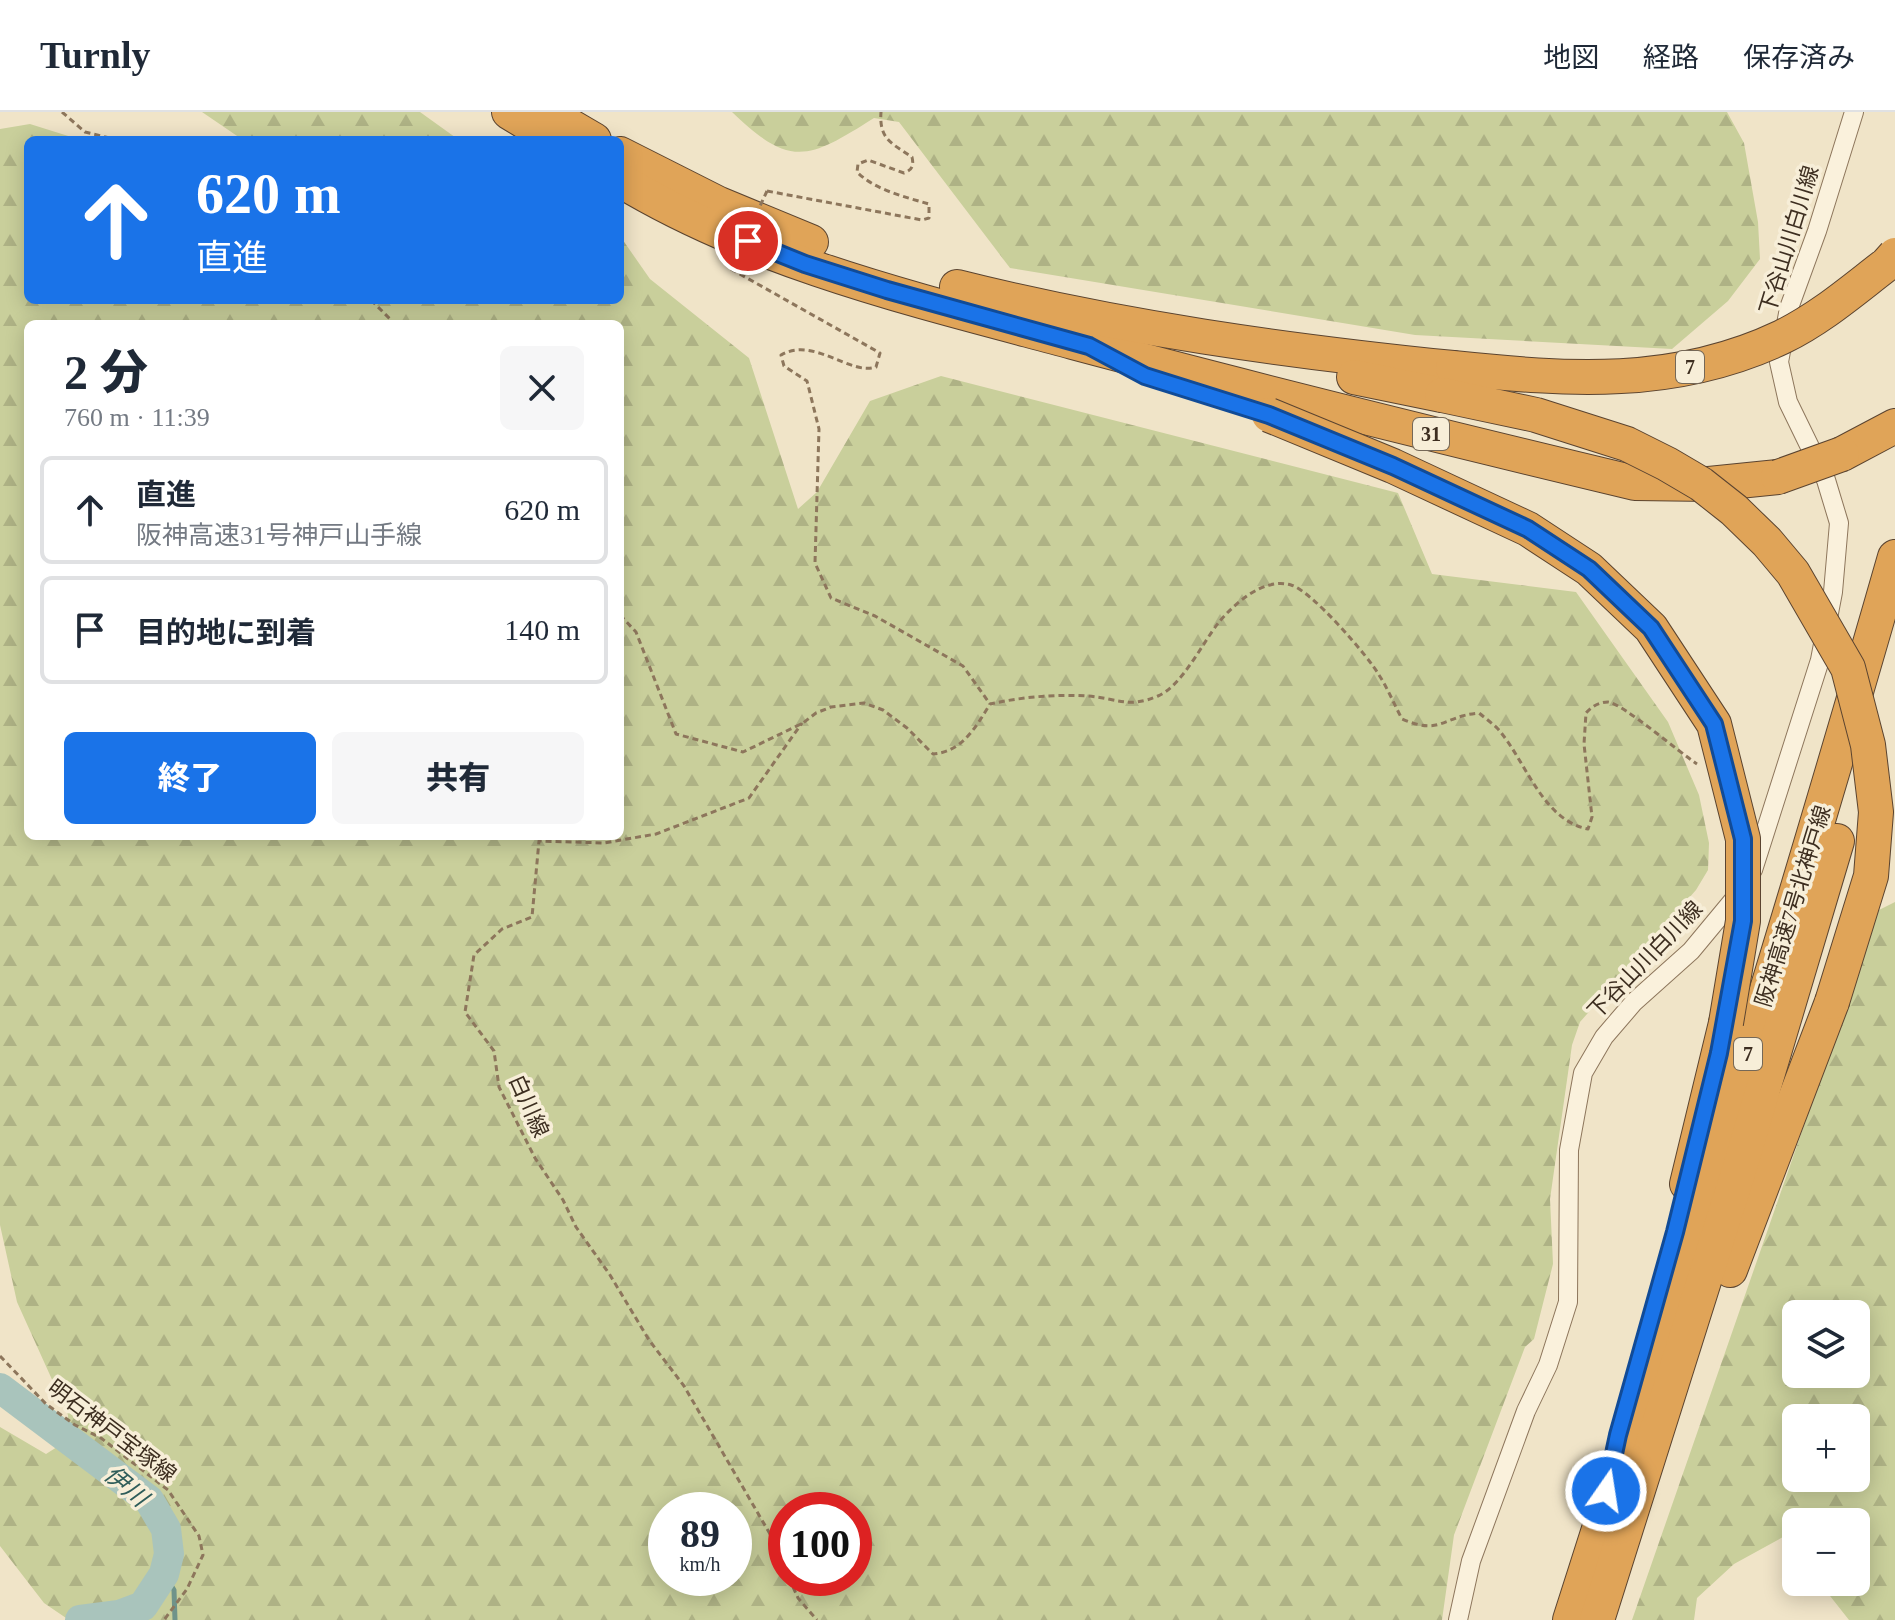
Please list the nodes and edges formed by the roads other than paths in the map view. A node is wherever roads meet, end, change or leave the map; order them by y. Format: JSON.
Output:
{"nodes":[{"id":1,"x":509,"y":112,"type":"edge"},
{"id":2,"x":546,"y":112,"type":"edge"},
{"id":3,"x":1854,"y":112,"type":"edge"},
{"id":4,"x":548,"y":136,"type":"edge"},
{"id":5,"x":587,"y":136,"type":"edge"},
{"id":6,"x":624,"y":156,"type":"edge"},
{"id":7,"x":624,"y":182,"type":"edge"},
{"id":8,"x":1895,"y":255,"type":"edge"},
{"id":9,"x":1089,"y":346,"type":"junction"},
{"id":10,"x":1448,"y":382,"type":"junction"},
{"id":11,"x":1895,"y":426,"type":"edge"},
{"id":12,"x":1895,"y":557,"type":"edge"},
{"id":13,"x":1895,"y":634,"type":"edge"},
{"id":14,"x":1593,"y":1548,"type":"junction"},
{"id":15,"x":1610,"y":1579,"type":"junction"},
{"id":16,"x":1458,"y":1620,"type":"edge"},
{"id":17,"x":1570,"y":1620,"type":"edge"},
{"id":18,"x":1597,"y":1620,"type":"edge"}],
"edges":[{"from":1,"to":4,"type":"highway"},
{"from":2,"to":5,"type":"highway"},
{"from":3,"to":16,"type":"street","name":"下谷山川白川線"},
{"from":6,"to":10,"type":"highway","number":"7"},
{"from":7,"to":9,"type":"highway","number":"31"},
{"from":8,"to":10,"type":"highway","number":"7","bridge":true},
{"from":9,"to":11,"type":"highway","number":"31","bridge":true},
{"from":9,"to":14,"type":"highway","number":"31","bridge":true},
{"from":10,"to":15,"type":"highway","number":"7","bridge":true},
{"from":12,"to":14,"type":"highway","name":"阪神高速7号北神戸線","number":"7"},
{"from":13,"to":15,"type":"highway","name":"阪神高速7号北神戸線","number":"7"},
{"from":14,"to":17,"type":"highway","name":"阪神高速7号北神戸線","number":"7"},
{"from":15,"to":18,"type":"highway","name":"阪神高速7号北神戸線","number":"7"}]}
